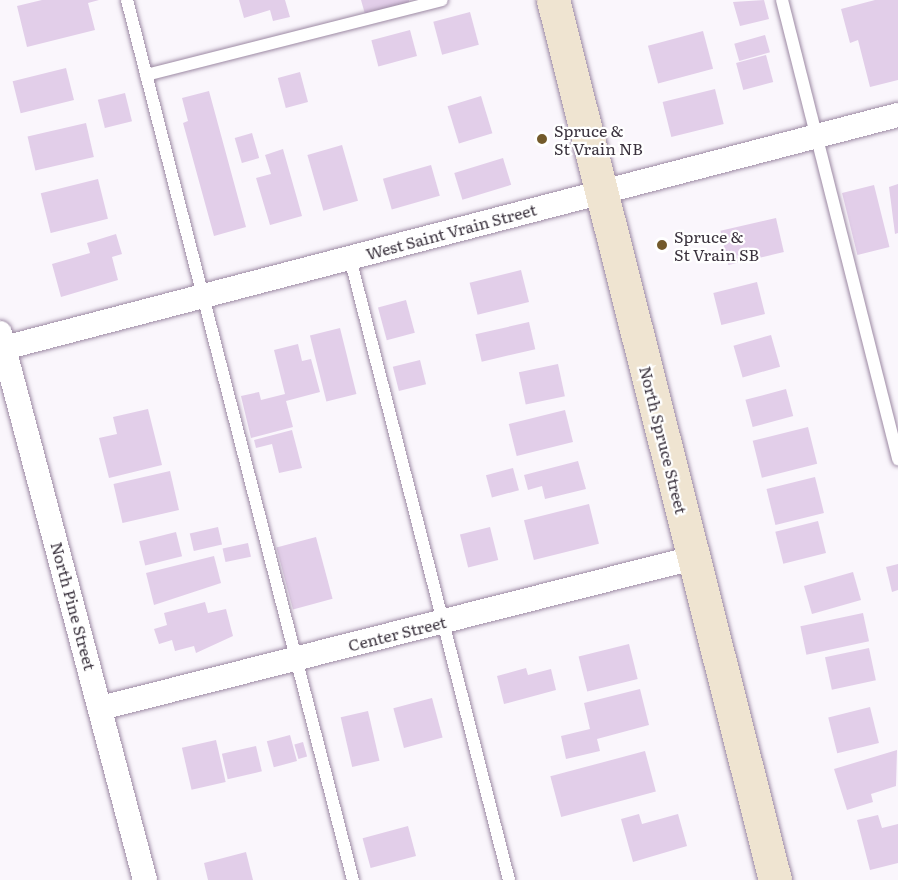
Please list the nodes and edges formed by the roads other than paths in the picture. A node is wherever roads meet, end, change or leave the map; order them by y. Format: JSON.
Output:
{"nodes":[{"id":1,"x":127,"y":0,"type":"edge"},
{"id":2,"x":442,"y":0,"type":"edge"},
{"id":3,"x":552,"y":0,"type":"edge"},
{"id":4,"x":782,"y":0,"type":"edge"},
{"id":5,"x":146,"y":75,"type":"junction"},
{"id":6,"x":898,"y":115,"type":"edge"},
{"id":7,"x":816,"y":136,"type":"junction"},
{"id":8,"x":602,"y":192,"type":"junction"},
{"id":9,"x":350,"y":258,"type":"junction"},
{"id":10,"x":204,"y":296,"type":"junction"},
{"id":11,"x":2,"y":340,"type":"edge"},
{"id":12,"x":898,"y":460,"type":"edge"},
{"id":13,"x":693,"y":558,"type":"junction"},
{"id":14,"x":442,"y":621,"type":"junction"},
{"id":15,"x":298,"y":658,"type":"junction"},
{"id":16,"x":101,"y":708,"type":"junction"},
{"id":17,"x":145,"y":880,"type":"edge"},
{"id":18,"x":353,"y":880,"type":"edge"},
{"id":19,"x":509,"y":880,"type":"edge"},
{"id":20,"x":775,"y":880,"type":"edge"}],
"edges":[{"from":1,"to":5,"type":"lane"},
{"from":2,"to":5,"type":"lane"},
{"from":3,"to":8,"type":"street","name":"North Spruce Street"},
{"from":4,"to":7,"type":"lane"},
{"from":5,"to":10,"type":"lane"},
{"from":6,"to":7,"type":"street","name":"West Saint Vrain Street"},
{"from":7,"to":8,"type":"street","name":"West Saint Vrain Street"},
{"from":7,"to":12,"type":"lane"},
{"from":8,"to":9,"type":"street","name":"West Saint Vrain Street"},
{"from":8,"to":13,"type":"street","name":"North Spruce Street"},
{"from":9,"to":10,"type":"street","name":"West Saint Vrain Street"},
{"from":9,"to":14,"type":"lane"},
{"from":10,"to":11,"type":"street","name":"West Saint Vrain Street"},
{"from":10,"to":15,"type":"lane"},
{"from":11,"to":16,"type":"street","name":"North Pine Street"},
{"from":13,"to":14,"type":"street","name":"Center Street"},
{"from":13,"to":20,"type":"street","name":"North Spruce Street"},
{"from":14,"to":15,"type":"street","name":"Center Street"},
{"from":14,"to":19,"type":"lane"},
{"from":15,"to":16,"type":"street","name":"Center Street"},
{"from":15,"to":18,"type":"lane"},
{"from":16,"to":17,"type":"street","name":"North Pine Street"}]}
